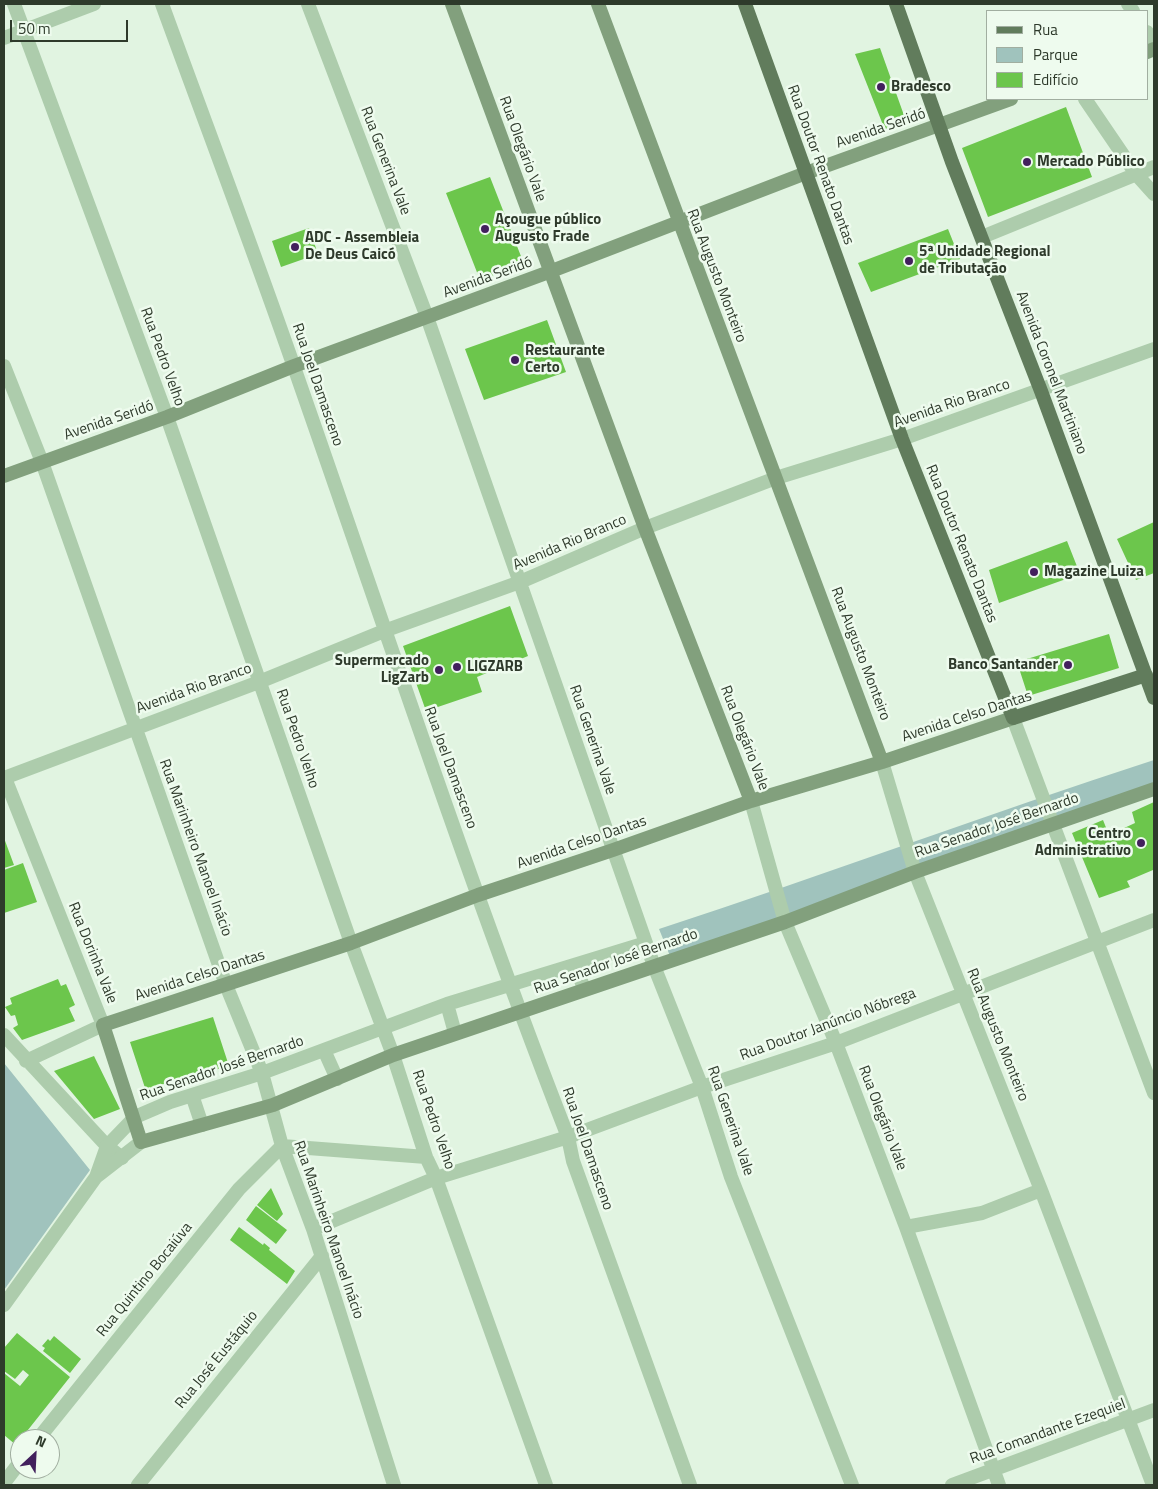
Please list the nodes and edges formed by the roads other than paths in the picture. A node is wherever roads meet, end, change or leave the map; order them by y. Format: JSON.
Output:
{"nodes":[{"id":1,"x":14,"y":4,"type":"edge"},
{"id":2,"x":94,"y":4,"type":"edge"},
{"id":3,"x":162,"y":4,"type":"edge"},
{"id":4,"x":308,"y":4,"type":"edge"},
{"id":5,"x":452,"y":4,"type":"edge"},
{"id":6,"x":598,"y":4,"type":"edge"},
{"id":7,"x":745,"y":4,"type":"edge"},
{"id":8,"x":896,"y":4,"type":"edge"},
{"id":9,"x":23,"y":31,"type":"junction"},
{"id":10,"x":4,"y":38,"type":"edge"},
{"id":11,"x":1008,"y":100,"type":"edge"},
{"id":12,"x":1086,"y":100,"type":"edge"},
{"id":13,"x":941,"y":126,"type":"junction"},
{"id":14,"x":1154,"y":167,"type":"edge"},
{"id":15,"x":806,"y":173,"type":"junction"},
{"id":16,"x":1136,"y":174,"type":"junction"},
{"id":17,"x":1154,"y":194,"type":"edge"},
{"id":18,"x":678,"y":223,"type":"junction"},
{"id":19,"x":982,"y":236,"type":"junction"},
{"id":20,"x":549,"y":272,"type":"junction"},
{"id":21,"x":428,"y":317,"type":"junction"},
{"id":22,"x":1154,"y":349,"type":"edge"},
{"id":23,"x":4,"y":366,"type":"edge"},
{"id":24,"x":294,"y":366,"type":"junction"},
{"id":25,"x":1041,"y":392,"type":"junction"},
{"id":26,"x":167,"y":418,"type":"junction"},
{"id":27,"x":902,"y":439,"type":"junction"},
{"id":28,"x":42,"y":462,"type":"junction"},
{"id":29,"x":4,"y":476,"type":"edge"},
{"id":30,"x":776,"y":478,"type":"junction"},
{"id":31,"x":645,"y":528,"type":"junction"},
{"id":32,"x":520,"y":582,"type":"junction"},
{"id":33,"x":384,"y":631,"type":"junction"},
{"id":34,"x":1150,"y":673,"type":"edge"},
{"id":35,"x":260,"y":682,"type":"junction"},
{"id":36,"x":1154,"y":698,"type":"edge"},
{"id":37,"x":1013,"y":718,"type":"junction"},
{"id":38,"x":135,"y":728,"type":"junction"},
{"id":39,"x":882,"y":762,"type":"junction"},
{"id":40,"x":4,"y":778,"type":"edge"},
{"id":41,"x":1154,"y":789,"type":"edge"},
{"id":42,"x":751,"y":801,"type":"junction"},
{"id":43,"x":1053,"y":824,"type":"junction"},
{"id":44,"x":613,"y":850,"type":"junction"},
{"id":45,"x":916,"y":872,"type":"junction"},
{"id":46,"x":478,"y":895,"type":"junction"},
{"id":47,"x":1154,"y":920,"type":"edge"},
{"id":48,"x":785,"y":922,"type":"junction"},
{"id":49,"x":351,"y":943,"type":"junction"},
{"id":50,"x":646,"y":943,"type":"junction"},
{"id":51,"x":1097,"y":943,"type":"junction"},
{"id":52,"x":576,"y":966,"type":"junction"},
{"id":53,"x":654,"y":966,"type":"junction"},
{"id":54,"x":509,"y":984,"type":"junction"},
{"id":55,"x":226,"y":985,"type":"junction"},
{"id":56,"x":584,"y":989,"type":"junction"},
{"id":57,"x":963,"y":993,"type":"junction"},
{"id":58,"x":447,"y":1004,"type":"junction"},
{"id":59,"x":519,"y":1012,"type":"junction"},
{"id":60,"x":103,"y":1025,"type":"junction"},
{"id":61,"x":382,"y":1027,"type":"junction"},
{"id":62,"x":455,"y":1033,"type":"junction"},
{"id":63,"x":4,"y":1035,"type":"edge"},
{"id":64,"x":836,"y":1043,"type":"junction"},
{"id":65,"x":324,"y":1050,"type":"junction"},
{"id":66,"x":393,"y":1055,"type":"junction"},
{"id":67,"x":26,"y":1061,"type":"junction"},
{"id":68,"x":262,"y":1073,"type":"junction"},
{"id":69,"x":336,"y":1078,"type":"junction"},
{"id":70,"x":702,"y":1087,"type":"junction"},
{"id":71,"x":1154,"y":1093,"type":"edge"},
{"id":72,"x":192,"y":1095,"type":"junction"},
{"id":73,"x":273,"y":1105,"type":"junction"},
{"id":74,"x":134,"y":1117,"type":"junction"},
{"id":75,"x":202,"y":1125,"type":"junction"},
{"id":76,"x":568,"y":1137,"type":"junction"},
{"id":77,"x":141,"y":1142,"type":"junction"},
{"id":78,"x":107,"y":1146,"type":"junction"},
{"id":79,"x":282,"y":1146,"type":"junction"},
{"id":80,"x":426,"y":1157,"type":"junction"},
{"id":81,"x":122,"y":1158,"type":"junction"},
{"id":82,"x":96,"y":1177,"type":"junction"},
{"id":83,"x":436,"y":1178,"type":"junction"},
{"id":84,"x":1041,"y":1190,"type":"junction"},
{"id":85,"x":906,"y":1227,"type":"junction"},
{"id":86,"x":313,"y":1229,"type":"junction"},
{"id":87,"x":322,"y":1256,"type":"junction"},
{"id":88,"x":4,"y":1305,"type":"edge"},
{"id":89,"x":1154,"y":1410,"type":"edge"},
{"id":90,"x":1128,"y":1419,"type":"junction"},
{"id":91,"x":46,"y":1429,"type":"edge"},
{"id":92,"x":993,"y":1469,"type":"junction"},
{"id":93,"x":389,"y":1482,"type":"edge"},
{"id":94,"x":138,"y":1485,"type":"edge"},
{"id":95,"x":546,"y":1485,"type":"edge"},
{"id":96,"x":690,"y":1485,"type":"edge"},
{"id":97,"x":852,"y":1485,"type":"edge"},
{"id":98,"x":952,"y":1485,"type":"edge"},
{"id":99,"x":999,"y":1485,"type":"edge"},
{"id":100,"x":1153,"y":1485,"type":"edge"}],
"edges":[{"from":1,"to":9,"type":"street","name":"Rua Pedro Velho"},
{"from":2,"to":9,"type":"street"},
{"from":3,"to":24,"type":"street","name":"Rua Joel Damasceno"},
{"from":4,"to":21,"type":"street","name":"Rua Generina Vale"},
{"from":5,"to":20,"type":"main road","name":"Rua Olegário Vale"},
{"from":6,"to":18,"type":"main road","name":"Rua Augusto Monteiro"},
{"from":7,"to":15,"type":"main road","name":"Rua Doutor Renato Dantas"},
{"from":8,"to":13,"type":"main road","name":"Avenida Coronel Martiniano"},
{"from":9,"to":10,"type":"street"},
{"from":9,"to":26,"type":"street","name":"Rua Pedro Velho"},
{"from":11,"to":13,"type":"main road","name":"Avenida Seridó"},
{"from":12,"to":16,"type":"street"},
{"from":13,"to":15,"type":"main road","name":"Avenida Seridó"},
{"from":13,"to":19,"type":"main road","name":"Avenida Coronel Martiniano"},
{"from":14,"to":16,"type":"street"},
{"from":15,"to":18,"type":"main road","name":"Avenida Seridó"},
{"from":15,"to":27,"type":"main road","name":"Rua Doutor Renato Dantas"},
{"from":16,"to":17,"type":"street"},
{"from":16,"to":19,"type":"street"},
{"from":18,"to":20,"type":"main road","name":"Avenida Seridó"},
{"from":18,"to":30,"type":"main road","name":"Rua Augusto Monteiro"},
{"from":19,"to":25,"type":"main road","name":"Avenida Coronel Martiniano"},
{"from":20,"to":21,"type":"main road","name":"Avenida Seridó"},
{"from":20,"to":31,"type":"main road","name":"Rua Olegário Vale"},
{"from":21,"to":24,"type":"main road","name":"Avenida Seridó"},
{"from":21,"to":32,"type":"street","name":"Rua Generina Vale"},
{"from":22,"to":25,"type":"street","name":"Avenida Rio Branco"},
{"from":23,"to":28,"type":"street","name":"Rua Marinheiro Manoel Inácio"},
{"from":24,"to":26,"type":"main road","name":"Avenida Seridó"},
{"from":24,"to":33,"type":"street","name":"Rua Joel Damasceno"},
{"from":25,"to":27,"type":"street","name":"Avenida Rio Branco"},
{"from":25,"to":34,"type":"main road","name":"Avenida Coronel Martiniano"},
{"from":26,"to":28,"type":"main road","name":"Avenida Seridó"},
{"from":26,"to":35,"type":"street","name":"Rua Pedro Velho"},
{"from":27,"to":30,"type":"street","name":"Avenida Rio Branco"},
{"from":27,"to":37,"type":"main road","name":"Rua Doutor Renato Dantas"},
{"from":28,"to":29,"type":"main road","name":"Avenida Seridó"},
{"from":28,"to":38,"type":"street","name":"Rua Marinheiro Manoel Inácio"},
{"from":30,"to":31,"type":"street","name":"Avenida Rio Branco"},
{"from":30,"to":39,"type":"main road","name":"Rua Augusto Monteiro"},
{"from":31,"to":32,"type":"street","name":"Avenida Rio Branco"},
{"from":31,"to":42,"type":"main road","name":"Rua Olegário Vale"},
{"from":32,"to":33,"type":"street","name":"Avenida Rio Branco"},
{"from":32,"to":44,"type":"street","name":"Rua Generina Vale"},
{"from":33,"to":35,"type":"street","name":"Avenida Rio Branco"},
{"from":33,"to":46,"type":"street","name":"Rua Joel Damasceno"},
{"from":34,"to":36,"type":"main road","name":"Avenida Coronel Martiniano"},
{"from":34,"to":37,"type":"main road","name":"Avenida Celso Dantas"},
{"from":35,"to":38,"type":"street","name":"Avenida Rio Branco"},
{"from":35,"to":49,"type":"street","name":"Rua Pedro Velho"},
{"from":37,"to":39,"type":"main road","name":"Avenida Celso Dantas"},
{"from":37,"to":43,"type":"street","name":"Rua Doutor Renato Dantas"},
{"from":38,"to":40,"type":"street","name":"Avenida Rio Branco"},
{"from":38,"to":55,"type":"street","name":"Rua Marinheiro Manoel Inácio"},
{"from":39,"to":42,"type":"main road","name":"Avenida Celso Dantas"},
{"from":39,"to":45,"type":"street","name":"Rua Augusto Monteiro"},
{"from":40,"to":60,"type":"street","name":"Rua Dorinha Vale"},
{"from":41,"to":43,"type":"main road","name":"Rua Senador José Bernardo"},
{"from":42,"to":44,"type":"main road","name":"Avenida Celso Dantas"},
{"from":42,"to":48,"type":"street","name":"Rua Olegário Vale"},
{"from":43,"to":45,"type":"main road","name":"Rua Senador José Bernardo"},
{"from":43,"to":51,"type":"street","name":"Rua Doutor Renato Dantas"},
{"from":44,"to":46,"type":"main road","name":"Avenida Celso Dantas"},
{"from":44,"to":50,"type":"street","name":"Rua Generina Vale"},
{"from":45,"to":48,"type":"main road","name":"Rua Senador José Bernardo"},
{"from":45,"to":57,"type":"street","name":"Rua Augusto Monteiro"},
{"from":46,"to":49,"type":"main road","name":"Avenida Celso Dantas"},
{"from":46,"to":54,"type":"street","name":"Rua Joel Damasceno"},
{"from":47,"to":51,"type":"street","name":"Rua Doutor Janúncio Nóbrega"},
{"from":48,"to":53,"type":"main road","name":"Rua Senador José Bernardo"},
{"from":48,"to":64,"type":"street","name":"Rua Olegário Vale"},
{"from":49,"to":55,"type":"main road","name":"Avenida Celso Dantas"},
{"from":49,"to":61,"type":"street","name":"Rua Pedro Velho"},
{"from":50,"to":52,"type":"street","name":"Rua Senador José Bernardo"},
{"from":50,"to":53,"type":"street","name":"Rua Generina Vale"},
{"from":51,"to":57,"type":"street","name":"Rua Doutor Janúncio Nóbrega"},
{"from":51,"to":71,"type":"street","name":"Rua Doutor Renato Dantas"},
{"from":52,"to":54,"type":"street","name":"Rua Senador José Bernardo"},
{"from":52,"to":56,"type":"street"},
{"from":53,"to":56,"type":"main road","name":"Rua Senador José Bernardo"},
{"from":53,"to":70,"type":"street","name":"Rua Generina Vale"},
{"from":54,"to":58,"type":"street","name":"Rua Senador José Bernardo"},
{"from":54,"to":59,"type":"street","name":"Rua Joel Damasceno"},
{"from":55,"to":60,"type":"main road","name":"Avenida Celso Dantas"},
{"from":55,"to":68,"type":"street","name":"Rua Marinheiro Manoel Inácio"},
{"from":56,"to":59,"type":"main road","name":"Rua Senador José Bernardo"},
{"from":57,"to":64,"type":"street","name":"Rua Doutor Janúncio Nóbrega"},
{"from":57,"to":84,"type":"street","name":"Rua Augusto Monteiro"},
{"from":58,"to":61,"type":"street","name":"Rua Senador José Bernardo"},
{"from":58,"to":62,"type":"street"},
{"from":59,"to":62,"type":"main road","name":"Rua Senador José Bernardo"},
{"from":59,"to":76,"type":"street","name":"Rua Joel Damasceno"},
{"from":60,"to":67,"type":"street","name":"Avenida Celso Dantas"},
{"from":60,"to":74,"type":"main road","name":"Rua Dorinha Vale"},
{"from":61,"to":65,"type":"street","name":"Rua Senador José Bernardo"},
{"from":61,"to":66,"type":"street","name":"Rua Pedro Velho"},
{"from":62,"to":66,"type":"main road","name":"Rua Senador José Bernardo"},
{"from":63,"to":67,"type":"street"},
{"from":64,"to":70,"type":"street","name":"Rua Doutor Janúncio Nóbrega"},
{"from":64,"to":85,"type":"street","name":"Rua Olegário Vale"},
{"from":65,"to":68,"type":"street","name":"Rua Senador José Bernardo"},
{"from":65,"to":69,"type":"street"},
{"from":66,"to":69,"type":"main road","name":"Rua Senador José Bernardo"},
{"from":66,"to":80,"type":"street","name":"Rua Pedro Velho"},
{"from":67,"to":78,"type":"street"},
{"from":68,"to":72,"type":"street","name":"Rua Senador José Bernardo"},
{"from":68,"to":73,"type":"street","name":"Rua Marinheiro Manoel Inácio"},
{"from":69,"to":73,"type":"main road","name":"Rua Senador José Bernardo"},
{"from":70,"to":76,"type":"street","name":"Rua Doutor Janúncio Nóbrega"},
{"from":70,"to":97,"type":"street","name":"Rua Generina Vale"},
{"from":72,"to":74,"type":"street","name":"Rua Senador José Bernardo"},
{"from":72,"to":75,"type":"street"},
{"from":73,"to":75,"type":"main road","name":"Rua Senador José Bernardo"},
{"from":73,"to":79,"type":"street","name":"Rua Marinheiro Manoel Inácio"},
{"from":74,"to":77,"type":"main road","name":"Rua Dorinha Vale"},
{"from":74,"to":78,"type":"street","name":"Rua Senador José Bernardo"},
{"from":75,"to":77,"type":"main road","name":"Rua Senador José Bernardo"},
{"from":76,"to":83,"type":"street","name":"Rua Doutor Janúncio Nóbrega"},
{"from":76,"to":96,"type":"street","name":"Rua Joel Damasceno"},
{"from":77,"to":81,"type":"street","name":"Rua Senador José Bernardo"},
{"from":78,"to":81,"type":"street"},
{"from":78,"to":82,"type":"street","name":"Rua Senador José Bernardo"},
{"from":79,"to":80,"type":"street"},
{"from":79,"to":86,"type":"street","name":"Rua Marinheiro Manoel Inácio"},
{"from":79,"to":91,"type":"street","name":"Rua Quintino Bocaiúva"},
{"from":80,"to":83,"type":"street","name":"Rua Pedro Velho"},
{"from":81,"to":82,"type":"street","name":"Rua Senador José Bernardo"},
{"from":82,"to":88,"type":"street","name":"Rua Senador José Bernardo"},
{"from":83,"to":86,"type":"street","name":"Rua Doutor Janúncio Nóbrega"},
{"from":83,"to":95,"type":"street","name":"Rua Pedro Velho"},
{"from":84,"to":85,"type":"street"},
{"from":84,"to":90,"type":"street","name":"Rua Augusto Monteiro"},
{"from":85,"to":92,"type":"street","name":"Rua Olegário Vale"},
{"from":86,"to":87,"type":"street","name":"Rua Marinheiro Manoel Inácio"},
{"from":87,"to":93,"type":"street","name":"Rua Marinheiro Manoel Inácio"},
{"from":87,"to":94,"type":"street","name":"Rua José Eustáquio"},
{"from":89,"to":90,"type":"street","name":"Rua Comandante Ezequiel"},
{"from":90,"to":92,"type":"street","name":"Rua Comandante Ezequiel"},
{"from":90,"to":100,"type":"street","name":"Rua Augusto Monteiro"},
{"from":92,"to":98,"type":"street","name":"Rua Comandante Ezequiel"},
{"from":92,"to":99,"type":"street","name":"Rua Olegário Vale"}]}
